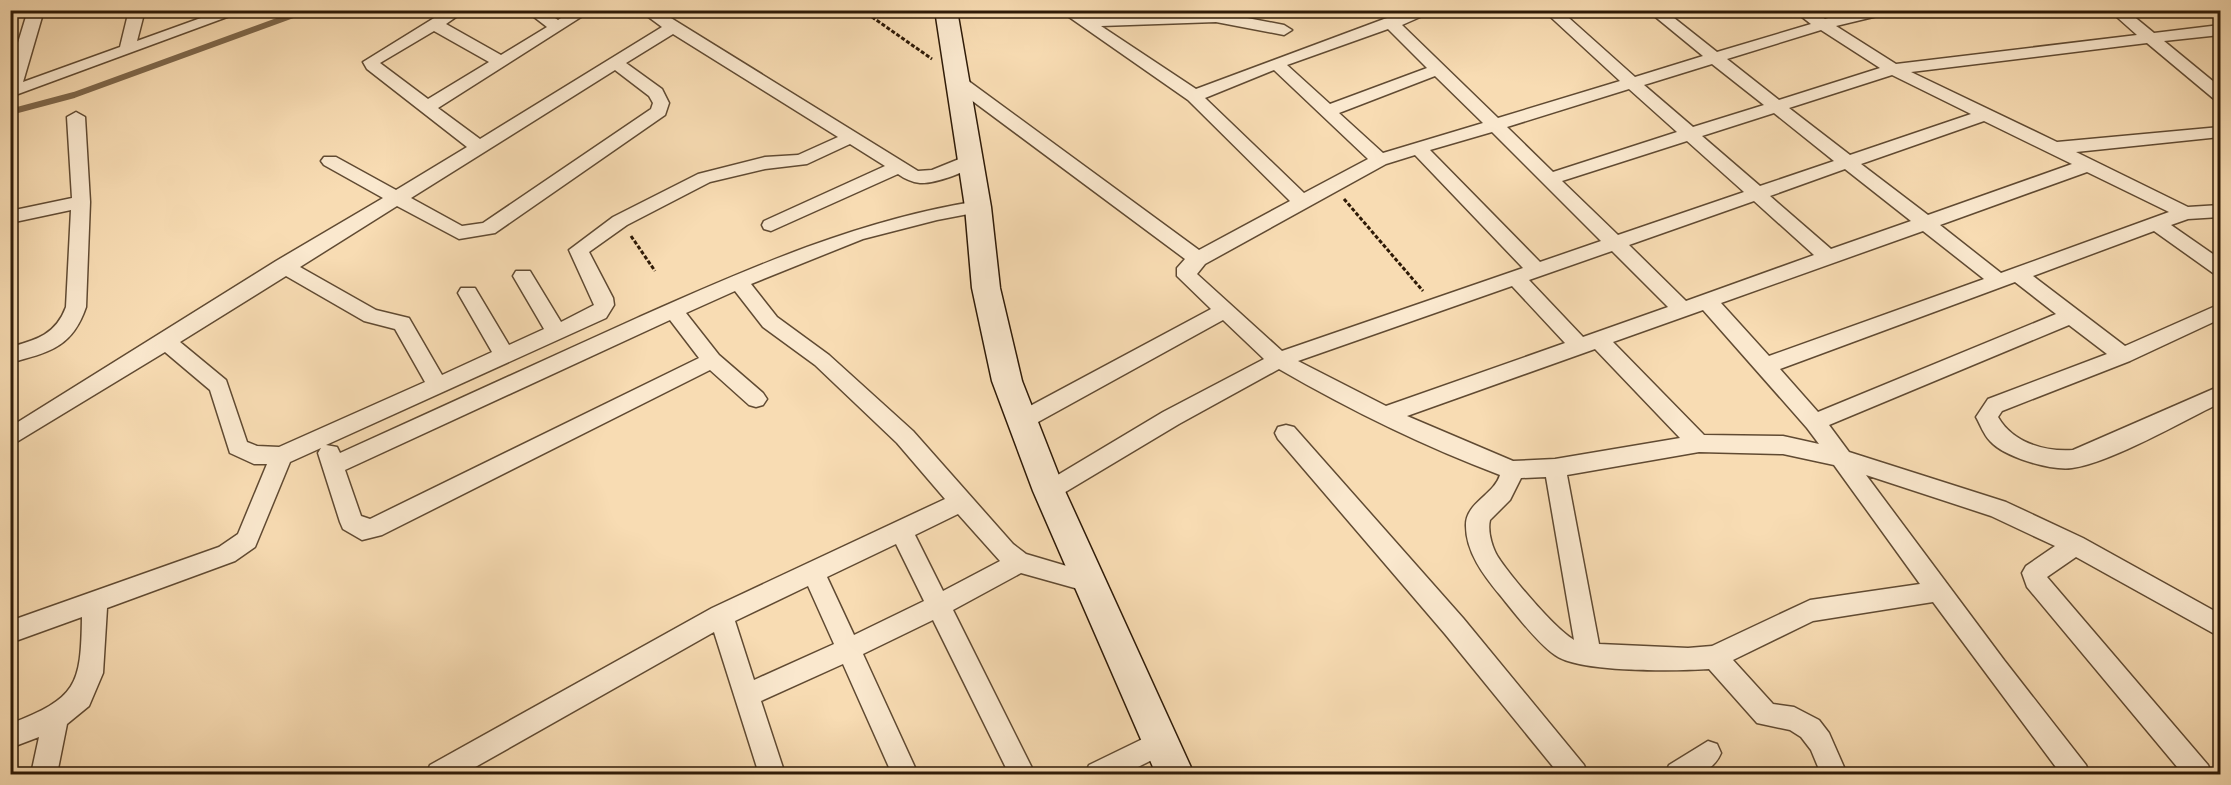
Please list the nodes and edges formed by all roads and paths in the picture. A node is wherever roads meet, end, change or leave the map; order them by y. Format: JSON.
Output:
{"nodes":[{"id":1,"x":36,"y":10,"type":"edge"},
{"id":2,"x":138,"y":10,"type":"edge"},
{"id":3,"x":239,"y":10,"type":"edge"},
{"id":4,"x":459,"y":10,"type":"edge"},
{"id":5,"x":532,"y":10,"type":"edge"},
{"id":6,"x":585,"y":10,"type":"edge"},
{"id":7,"x":646,"y":10,"type":"edge"},
{"id":8,"x":862,"y":10,"type":"edge"},
{"id":9,"x":946,"y":10,"type":"edge"},
{"id":10,"x":1066,"y":10,"type":"edge"},
{"id":11,"x":1277,"y":10,"type":"edge"},
{"id":12,"x":1429,"y":10,"type":"edge"},
{"id":13,"x":1550,"y":10,"type":"edge"},
{"id":14,"x":1654,"y":10,"type":"edge"},
{"id":15,"x":1800,"y":10,"type":"edge"},
{"id":16,"x":1884,"y":10,"type":"edge"},
{"id":17,"x":2116,"y":10,"type":"edge"},
{"id":18,"x":1860,"y":12,"type":"edge"},
{"id":19,"x":1216,"y":14,"type":"edge"},
{"id":20,"x":1140,"y":15,"type":"edge"},
{"id":21,"x":1085,"y":22,"type":"junction"},
{"id":22,"x":1390,"y":22,"type":"junction"},
{"id":23,"x":435,"y":25,"type":"junction"},
{"id":24,"x":557,"y":26,"type":"junction"},
{"id":25,"x":1822,"y":26,"type":"junction"},
{"id":26,"x":671,"y":28,"type":"junction"},
{"id":27,"x":1284,"y":30,"type":"junction"},
{"id":28,"x":2220,"y":30,"type":"edge"},
{"id":29,"x":29,"y":35,"type":"junction"},
{"id":30,"x":10,"y":38,"type":"edge"},
{"id":31,"x":2150,"y":38,"type":"junction"},
{"id":32,"x":127,"y":50,"type":"junction"},
{"id":33,"x":1292,"y":57,"type":"junction"},
{"id":34,"x":1714,"y":57,"type":"junction"},
{"id":35,"x":500,"y":61,"type":"junction"},
{"id":36,"x":616,"y":63,"type":"junction"},
{"id":37,"x":1276,"y":63,"type":"junction"},
{"id":38,"x":1438,"y":69,"type":"junction"},
{"id":39,"x":1893,"y":69,"type":"junction"},
{"id":40,"x":957,"y":77,"type":"junction"},
{"id":41,"x":1631,"y":82,"type":"junction"},
{"id":42,"x":2218,"y":91,"type":"edge"},
{"id":43,"x":11,"y":92,"type":"edge"},
{"id":44,"x":1194,"y":96,"type":"junction"},
{"id":45,"x":429,"y":106,"type":"junction"},
{"id":46,"x":1777,"y":106,"type":"junction"},
{"id":47,"x":1328,"y":111,"type":"junction"},
{"id":48,"x":1984,"y":115,"type":"junction"},
{"id":49,"x":76,"y":117,"type":"dead end"},
{"id":50,"x":1493,"y":124,"type":"junction"},
{"id":51,"x":2220,"y":132,"type":"edge"},
{"id":52,"x":1689,"y":134,"type":"junction"},
{"id":53,"x":852,"y":137,"type":"junction"},
{"id":54,"x":479,"y":147,"type":"junction"},
{"id":55,"x":1417,"y":147,"type":"junction"},
{"id":56,"x":2057,"y":148,"type":"junction"},
{"id":57,"x":1380,"y":160,"type":"junction"},
{"id":58,"x":330,"y":161,"type":"dead end"},
{"id":59,"x":969,"y":161,"type":"junction"},
{"id":60,"x":1848,"y":162,"type":"junction"},
{"id":61,"x":2091,"y":164,"type":"junction"},
{"id":62,"x":898,"y":167,"type":"junction"},
{"id":63,"x":1549,"y":179,"type":"junction"},
{"id":64,"x":1333,"y":186,"type":"junction"},
{"id":65,"x":1757,"y":194,"type":"junction"},
{"id":66,"x":394,"y":198,"type":"junction"},
{"id":67,"x":81,"y":202,"type":"junction"},
{"id":68,"x":1302,"y":202,"type":"junction"},
{"id":69,"x":978,"y":207,"type":"junction"},
{"id":70,"x":2220,"y":211,"type":"edge"},
{"id":71,"x":2186,"y":213,"type":"junction"},
{"id":72,"x":10,"y":217,"type":"edge"},
{"id":73,"x":620,"y":221,"type":"junction"},
{"id":74,"x":1925,"y":223,"type":"junction"},
{"id":75,"x":2155,"y":224,"type":"junction"},
{"id":76,"x":771,"y":225,"type":"dead end"},
{"id":77,"x":1614,"y":243,"type":"junction"},
{"id":78,"x":1828,"y":257,"type":"junction"},
{"id":79,"x":1198,"y":259,"type":"junction"},
{"id":80,"x":284,"y":266,"type":"junction"},
{"id":81,"x":2220,"y":268,"type":"edge"},
{"id":82,"x":1536,"y":270,"type":"junction"},
{"id":83,"x":655,"y":271,"type":"dead end"},
{"id":84,"x":523,"y":276,"type":"dead end"},
{"id":85,"x":2008,"y":277,"type":"junction"},
{"id":86,"x":1515,"y":278,"type":"junction"},
{"id":87,"x":738,"y":280,"type":"junction"},
{"id":88,"x":468,"y":293,"type":"dead end"},
{"id":89,"x":1707,"y":301,"type":"junction"},
{"id":90,"x":1435,"y":306,"type":"junction"},
{"id":91,"x":1682,"y":309,"type":"junction"},
{"id":92,"x":673,"y":310,"type":"junction"},
{"id":93,"x":2220,"y":310,"type":"edge"},
{"id":94,"x":1224,"y":311,"type":"junction"},
{"id":95,"x":2071,"y":316,"type":"junction"},
{"id":96,"x":557,"y":333,"type":"junction"},
{"id":97,"x":165,"y":341,"type":"junction"},
{"id":98,"x":1588,"y":343,"type":"junction"},
{"id":99,"x":10,"y":355,"type":"edge"},
{"id":100,"x":505,"y":356,"type":"junction"},
{"id":101,"x":2122,"y":356,"type":"junction"},
{"id":102,"x":712,"y":360,"type":"junction"},
{"id":103,"x":1279,"y":360,"type":"junction"},
{"id":104,"x":1767,"y":365,"type":"junction"},
{"id":105,"x":438,"y":386,"type":"junction"},
{"id":106,"x":2220,"y":394,"type":"edge"},
{"id":107,"x":756,"y":399,"type":"dead end"},
{"id":108,"x":1386,"y":415,"type":"junction"},
{"id":109,"x":1021,"y":421,"type":"junction"},
{"id":110,"x":1815,"y":422,"type":"junction"},
{"id":111,"x":1286,"y":433,"type":"dead end"},
{"id":112,"x":10,"y":438,"type":"edge"},
{"id":113,"x":323,"y":438,"type":"junction"},
{"id":114,"x":1699,"y":443,"type":"junction"},
{"id":115,"x":280,"y":456,"type":"junction"},
{"id":116,"x":1838,"y":457,"type":"junction"},
{"id":117,"x":333,"y":466,"type":"junction"},
{"id":118,"x":1555,"y":468,"type":"junction"},
{"id":119,"x":1512,"y":470,"type":"junction"},
{"id":120,"x":1049,"y":491,"type":"junction"},
{"id":121,"x":962,"y":502,"type":"junction"},
{"id":122,"x":902,"y":532,"type":"junction"},
{"id":123,"x":2075,"y":545,"type":"junction"},
{"id":124,"x":1019,"y":562,"type":"junction"},
{"id":125,"x":814,"y":574,"type":"junction"},
{"id":126,"x":1089,"y":582,"type":"junction"},
{"id":127,"x":1938,"y":591,"type":"junction"},
{"id":128,"x":95,"y":602,"type":"junction"},
{"id":129,"x":939,"y":607,"type":"junction"},
{"id":130,"x":721,"y":616,"type":"junction"},
{"id":131,"x":2220,"y":626,"type":"edge"},
{"id":132,"x":10,"y":632,"type":"edge"},
{"id":133,"x":850,"y":651,"type":"junction"},
{"id":134,"x":1589,"y":654,"type":"junction"},
{"id":135,"x":1714,"y":657,"type":"junction"},
{"id":136,"x":747,"y":695,"type":"junction"},
{"id":137,"x":56,"y":717,"type":"junction"},
{"id":138,"x":10,"y":736,"type":"edge"},
{"id":139,"x":1159,"y":743,"type":"junction"},
{"id":140,"x":1708,"y":753,"type":"dead end"},
{"id":141,"x":44,"y":774,"type":"edge"},
{"id":142,"x":439,"y":774,"type":"edge"},
{"id":143,"x":772,"y":774,"type":"edge"},
{"id":144,"x":905,"y":774,"type":"edge"},
{"id":145,"x":1022,"y":774,"type":"edge"},
{"id":146,"x":1098,"y":774,"type":"edge"},
{"id":147,"x":1175,"y":774,"type":"edge"},
{"id":148,"x":1575,"y":774,"type":"edge"},
{"id":149,"x":1678,"y":774,"type":"edge"},
{"id":150,"x":1834,"y":774,"type":"edge"},
{"id":151,"x":2077,"y":774,"type":"edge"},
{"id":152,"x":2199,"y":774,"type":"edge"}],
"edges":[{"from":1,"to":29,"type":"street"},
{"from":2,"to":32,"type":"street"},
{"from":3,"to":32,"type":"street"},
{"from":4,"to":23,"type":"street"},
{"from":5,"to":24,"type":"street"},
{"from":6,"to":24,"type":"street"},
{"from":7,"to":26,"type":"street"},
{"from":8,"to":40,"type":"path"},
{"from":9,"to":40,"type":"street"},
{"from":10,"to":21,"type":"street"},
{"from":11,"to":27,"type":"street"},
{"from":12,"to":22,"type":"street"},
{"from":13,"to":41,"type":"street"},
{"from":14,"to":34,"type":"street"},
{"from":15,"to":25,"type":"street"},
{"from":16,"to":18,"type":"street"},
{"from":17,"to":31,"type":"street"},
{"from":18,"to":25,"type":"street"},
{"from":19,"to":20,"type":"street"},
{"from":19,"to":27,"type":"street"},
{"from":20,"to":21,"type":"street"},
{"from":21,"to":44,"type":"street"},
{"from":22,"to":33,"type":"street"},
{"from":22,"to":38,"type":"street"},
{"from":23,"to":35,"type":"street"},
{"from":23,"to":45,"type":"street"},
{"from":24,"to":35,"type":"street"},
{"from":25,"to":34,"type":"street"},
{"from":25,"to":39,"type":"street"},
{"from":26,"to":36,"type":"street"},
{"from":26,"to":53,"type":"street"},
{"from":27,"to":33,"type":"street"},
{"from":28,"to":31,"type":"street"},
{"from":29,"to":30,"type":"street"},
{"from":29,"to":43,"type":"street"},
{"from":31,"to":39,"type":"street"},
{"from":31,"to":42,"type":"street"},
{"from":32,"to":43,"type":"street"},
{"from":33,"to":37,"type":"street"},
{"from":34,"to":41,"type":"street"},
{"from":34,"to":46,"type":"street"},
{"from":35,"to":45,"type":"street"},
{"from":36,"to":54,"type":"street"},
{"from":36,"to":66,"type":"street"},
{"from":37,"to":44,"type":"street"},
{"from":37,"to":47,"type":"street"},
{"from":38,"to":47,"type":"street"},
{"from":38,"to":50,"type":"street"},
{"from":39,"to":46,"type":"street"},
{"from":39,"to":48,"type":"street"},
{"from":40,"to":59,"type":"street"},
{"from":40,"to":79,"type":"street"},
{"from":41,"to":50,"type":"street"},
{"from":41,"to":52,"type":"street"},
{"from":44,"to":68,"type":"street"},
{"from":45,"to":54,"type":"street"},
{"from":46,"to":52,"type":"street"},
{"from":46,"to":60,"type":"street"},
{"from":47,"to":57,"type":"street"},
{"from":48,"to":56,"type":"street"},
{"from":48,"to":60,"type":"street"},
{"from":49,"to":67,"type":"street"},
{"from":50,"to":55,"type":"street"},
{"from":50,"to":63,"type":"street"},
{"from":51,"to":56,"type":"street"},
{"from":52,"to":63,"type":"street"},
{"from":52,"to":65,"type":"street"},
{"from":53,"to":62,"type":"street"},
{"from":53,"to":73,"type":"street"},
{"from":54,"to":66,"type":"street"},
{"from":55,"to":57,"type":"street"},
{"from":55,"to":82,"type":"street"},
{"from":56,"to":61,"type":"street"},
{"from":57,"to":64,"type":"street"},
{"from":58,"to":66,"type":"street"},
{"from":59,"to":62,"type":"street"},
{"from":59,"to":69,"type":"street"},
{"from":60,"to":65,"type":"street"},
{"from":60,"to":74,"type":"street"},
{"from":61,"to":71,"type":"street"},
{"from":61,"to":74,"type":"street"},
{"from":62,"to":76,"type":"street"},
{"from":63,"to":77,"type":"street"},
{"from":64,"to":68,"type":"street"},
{"from":64,"to":90,"type":"path"},
{"from":65,"to":77,"type":"street"},
{"from":65,"to":78,"type":"street"},
{"from":66,"to":80,"type":"street"},
{"from":67,"to":72,"type":"street"},
{"from":67,"to":99,"type":"street"},
{"from":68,"to":79,"type":"street"},
{"from":69,"to":87,"type":"street"},
{"from":69,"to":109,"type":"street"},
{"from":70,"to":71,"type":"street"},
{"from":71,"to":75,"type":"street"},
{"from":73,"to":83,"type":"path"},
{"from":73,"to":96,"type":"street"},
{"from":74,"to":78,"type":"street"},
{"from":74,"to":85,"type":"street"},
{"from":75,"to":81,"type":"street"},
{"from":75,"to":85,"type":"street"},
{"from":77,"to":82,"type":"street"},
{"from":77,"to":91,"type":"street"},
{"from":78,"to":89,"type":"street"},
{"from":79,"to":94,"type":"street"},
{"from":80,"to":97,"type":"street"},
{"from":80,"to":105,"type":"street"},
{"from":82,"to":86,"type":"street"},
{"from":84,"to":96,"type":"street"},
{"from":85,"to":95,"type":"street"},
{"from":85,"to":104,"type":"street"},
{"from":86,"to":90,"type":"street"},
{"from":86,"to":98,"type":"street"},
{"from":87,"to":92,"type":"street"},
{"from":87,"to":121,"type":"street"},
{"from":88,"to":100,"type":"street"},
{"from":89,"to":91,"type":"street"},
{"from":89,"to":104,"type":"street"},
{"from":90,"to":103,"type":"street"},
{"from":91,"to":98,"type":"street"},
{"from":92,"to":102,"type":"street"},
{"from":92,"to":117,"type":"street"},
{"from":93,"to":101,"type":"street"},
{"from":94,"to":103,"type":"street"},
{"from":94,"to":109,"type":"street"},
{"from":95,"to":101,"type":"street"},
{"from":95,"to":110,"type":"street"},
{"from":96,"to":100,"type":"street"},
{"from":97,"to":112,"type":"street"},
{"from":97,"to":115,"type":"street"},
{"from":98,"to":108,"type":"street"},
{"from":98,"to":114,"type":"street"},
{"from":100,"to":105,"type":"street"},
{"from":101,"to":106,"type":"street"},
{"from":102,"to":107,"type":"street"},
{"from":102,"to":117,"type":"street"},
{"from":103,"to":108,"type":"street"},
{"from":103,"to":120,"type":"street"},
{"from":104,"to":110,"type":"street"},
{"from":105,"to":113,"type":"street"},
{"from":108,"to":119,"type":"street"},
{"from":109,"to":120,"type":"street"},
{"from":110,"to":116,"type":"street"},
{"from":111,"to":148,"type":"street"},
{"from":113,"to":115,"type":"street"},
{"from":113,"to":117,"type":"street"},
{"from":114,"to":116,"type":"street"},
{"from":114,"to":118,"type":"street"},
{"from":115,"to":128,"type":"street"},
{"from":116,"to":123,"type":"street"},
{"from":116,"to":127,"type":"street"},
{"from":118,"to":119,"type":"street"},
{"from":118,"to":134,"type":"street"},
{"from":119,"to":134,"type":"street"},
{"from":120,"to":126,"type":"street"},
{"from":121,"to":122,"type":"street"},
{"from":121,"to":124,"type":"street"},
{"from":122,"to":125,"type":"street"},
{"from":122,"to":129,"type":"street"},
{"from":123,"to":131,"type":"street"},
{"from":123,"to":152,"type":"street"},
{"from":124,"to":126,"type":"street"},
{"from":124,"to":129,"type":"street"},
{"from":125,"to":130,"type":"street"},
{"from":125,"to":133,"type":"street"},
{"from":126,"to":139,"type":"street"},
{"from":127,"to":135,"type":"street"},
{"from":127,"to":151,"type":"street"},
{"from":128,"to":132,"type":"street"},
{"from":128,"to":137,"type":"street"},
{"from":129,"to":133,"type":"street"},
{"from":129,"to":145,"type":"street"},
{"from":130,"to":136,"type":"street"},
{"from":130,"to":142,"type":"street"},
{"from":133,"to":136,"type":"street"},
{"from":133,"to":144,"type":"street"},
{"from":134,"to":135,"type":"street"},
{"from":135,"to":150,"type":"street"},
{"from":136,"to":143,"type":"street"},
{"from":137,"to":138,"type":"street"},
{"from":137,"to":141,"type":"street"},
{"from":139,"to":146,"type":"street"},
{"from":139,"to":147,"type":"street"},
{"from":140,"to":149,"type":"street"}]}
